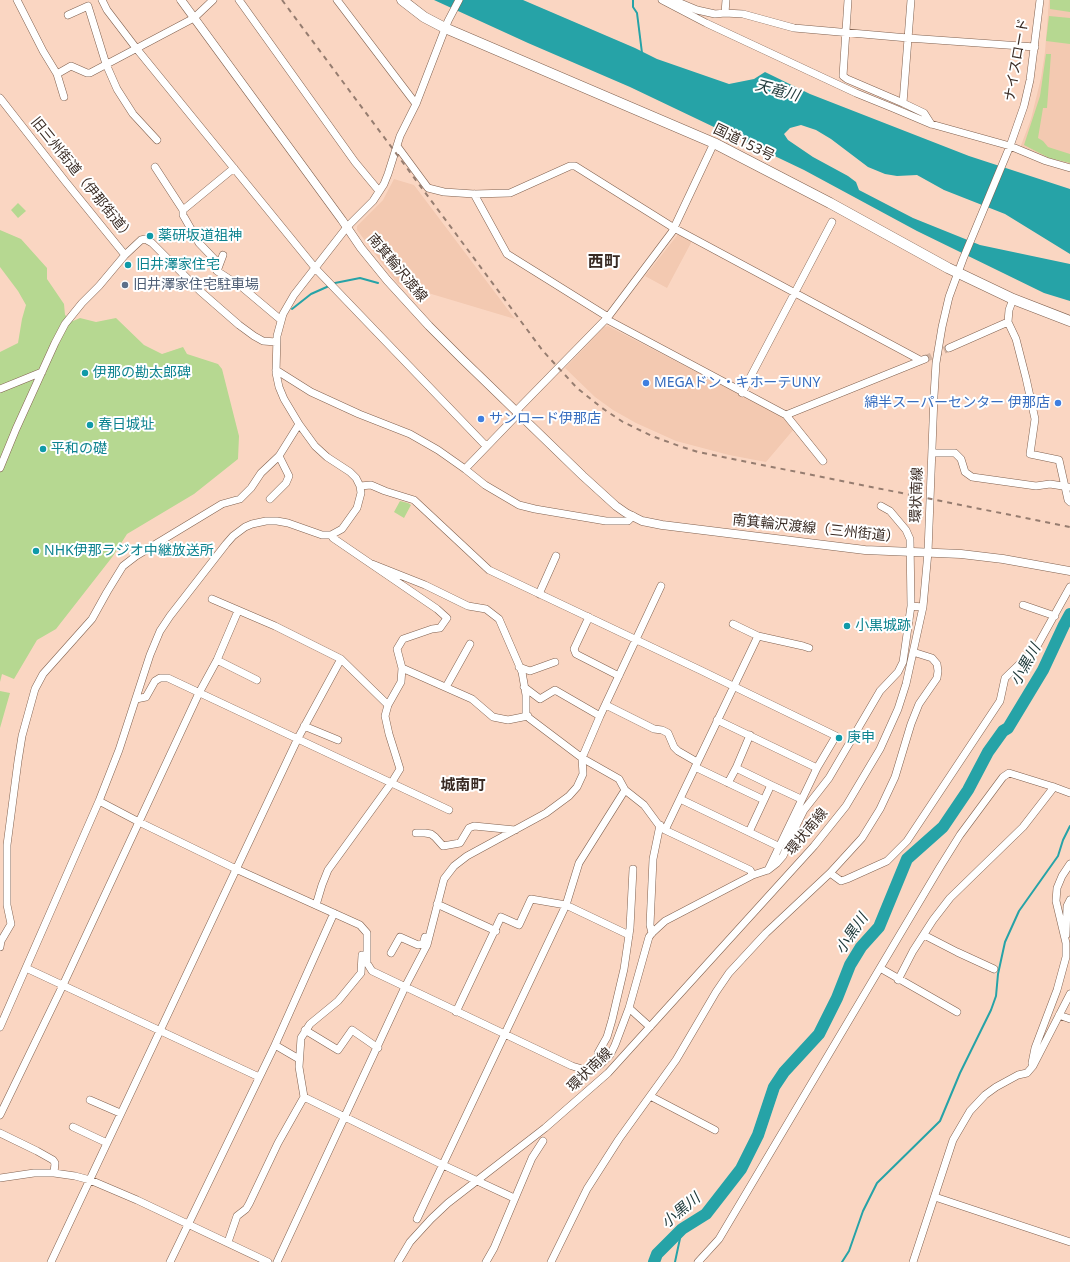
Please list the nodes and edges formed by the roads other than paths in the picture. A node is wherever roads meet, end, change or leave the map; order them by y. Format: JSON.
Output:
{"nodes":[{"id":1,"x":17,"y":0,"type":"edge"},
{"id":2,"x":102,"y":0,"type":"edge"},
{"id":3,"x":181,"y":0,"type":"edge"},
{"id":4,"x":212,"y":0,"type":"edge"},
{"id":5,"x":238,"y":0,"type":"edge"},
{"id":6,"x":338,"y":0,"type":"edge"},
{"id":7,"x":402,"y":0,"type":"edge"},
{"id":8,"x":458,"y":0,"type":"edge"},
{"id":9,"x":662,"y":0,"type":"edge"},
{"id":10,"x":673,"y":0,"type":"edge"},
{"id":11,"x":726,"y":0,"type":"edge"},
{"id":12,"x":848,"y":0,"type":"edge"},
{"id":13,"x":911,"y":0,"type":"edge"},
{"id":14,"x":1040,"y":0,"type":"edge"},
{"id":15,"x":87,"y":3,"type":"edge"},
{"id":16,"x":725,"y":13,"type":"junction"},
{"id":17,"x":68,"y":14,"type":"dead end"},
{"id":18,"x":194,"y":18,"type":"junction"},
{"id":19,"x":446,"y":25,"type":"junction"},
{"id":20,"x":846,"y":33,"type":"junction"},
{"id":21,"x":908,"y":38,"type":"junction"},
{"id":22,"x":1035,"y":47,"type":"junction"},
{"id":23,"x":136,"y":48,"type":"junction"},
{"id":24,"x":106,"y":64,"type":"junction"},
{"id":25,"x":57,"y":74,"type":"junction"},
{"id":26,"x":0,"y":98,"type":"edge"},
{"id":27,"x":64,"y":98,"type":"dead end"},
{"id":28,"x":903,"y":103,"type":"junction"},
{"id":29,"x":416,"y":104,"type":"junction"},
{"id":30,"x":931,"y":124,"type":"junction"},
{"id":31,"x":157,"y":140,"type":"dead end"},
{"id":32,"x":714,"y":143,"type":"junction"},
{"id":33,"x":397,"y":146,"type":"junction"},
{"id":34,"x":1009,"y":148,"type":"junction"},
{"id":35,"x":155,"y":167,"type":"dead end"},
{"id":36,"x":234,"y":168,"type":"junction"},
{"id":37,"x":1070,"y":168,"type":"edge"},
{"id":38,"x":379,"y":191,"type":"junction"},
{"id":39,"x":474,"y":194,"type":"junction"},
{"id":40,"x":183,"y":210,"type":"junction"},
{"id":41,"x":832,"y":222,"type":"dead end"},
{"id":42,"x":347,"y":227,"type":"junction"},
{"id":43,"x":674,"y":228,"type":"junction"},
{"id":44,"x":126,"y":255,"type":"junction"},
{"id":45,"x":223,"y":255,"type":"dead end"},
{"id":46,"x":219,"y":264,"type":"junction"},
{"id":47,"x":316,"y":269,"type":"junction"},
{"id":48,"x":958,"y":273,"type":"junction"},
{"id":49,"x":794,"y":293,"type":"junction"},
{"id":50,"x":1013,"y":299,"type":"junction"},
{"id":51,"x":607,"y":318,"type":"junction"},
{"id":52,"x":281,"y":320,"type":"junction"},
{"id":53,"x":1070,"y":321,"type":"edge"},
{"id":54,"x":1008,"y":322,"type":"junction"},
{"id":55,"x":276,"y":342,"type":"junction"},
{"id":56,"x":949,"y":348,"type":"tunnel mouth"},
{"id":57,"x":276,"y":370,"type":"junction"},
{"id":58,"x":42,"y":372,"type":"junction"},
{"id":59,"x":0,"y":389,"type":"edge"},
{"id":60,"x":742,"y":392,"type":"junction"},
{"id":61,"x":518,"y":411,"type":"junction"},
{"id":62,"x":786,"y":415,"type":"junction"},
{"id":63,"x":299,"y":424,"type":"junction"},
{"id":64,"x":486,"y":446,"type":"junction"},
{"id":65,"x":932,"y":452,"type":"junction"},
{"id":66,"x":279,"y":456,"type":"junction"},
{"id":67,"x":822,"y":461,"type":"dead end"},
{"id":68,"x":0,"y":468,"type":"edge"},
{"id":69,"x":465,"y":469,"type":"junction"},
{"id":70,"x":360,"y":486,"type":"junction"},
{"id":71,"x":1068,"y":486,"type":"edge"},
{"id":72,"x":270,"y":499,"type":"dead end"},
{"id":73,"x":1070,"y":502,"type":"edge"},
{"id":74,"x":881,"y":506,"type":"dead end"},
{"id":75,"x":633,"y":516,"type":"junction"},
{"id":76,"x":331,"y":535,"type":"junction"},
{"id":77,"x":911,"y":552,"type":"junction"},
{"id":78,"x":928,"y":552,"type":"junction"},
{"id":79,"x":556,"y":556,"type":"dead end"},
{"id":80,"x":372,"y":564,"type":"junction"},
{"id":81,"x":1070,"y":571,"type":"edge"},
{"id":82,"x":661,"y":586,"type":"dead end"},
{"id":83,"x":1070,"y":586,"type":"edge"},
{"id":84,"x":539,"y":594,"type":"junction"},
{"id":85,"x":212,"y":599,"type":"dead end"},
{"id":86,"x":1023,"y":605,"type":"dead end"},
{"id":87,"x":911,"y":606,"type":"junction"},
{"id":88,"x":923,"y":607,"type":"junction"},
{"id":89,"x":238,"y":612,"type":"junction"},
{"id":90,"x":1054,"y":616,"type":"junction"},
{"id":91,"x":589,"y":617,"type":"junction"},
{"id":92,"x":733,"y":624,"type":"dead end"},
{"id":93,"x":758,"y":636,"type":"junction"},
{"id":94,"x":636,"y":640,"type":"junction"},
{"id":95,"x":470,"y":644,"type":"dead end"},
{"id":96,"x":809,"y":648,"type":"dead end"},
{"id":97,"x":913,"y":652,"type":"junction"},
{"id":98,"x":341,"y":659,"type":"junction"},
{"id":99,"x":217,"y":660,"type":"junction"},
{"id":100,"x":555,"y":662,"type":"dead end"},
{"id":101,"x":519,"y":667,"type":"junction"},
{"id":102,"x":402,"y":668,"type":"junction"},
{"id":103,"x":619,"y":676,"type":"junction"},
{"id":104,"x":257,"y":680,"type":"dead end"},
{"id":105,"x":734,"y":686,"type":"junction"},
{"id":106,"x":446,"y":687,"type":"junction"},
{"id":107,"x":524,"y":687,"type":"junction"},
{"id":108,"x":199,"y":693,"type":"junction"},
{"id":109,"x":136,"y":699,"type":"junction"},
{"id":110,"x":388,"y":705,"type":"junction"},
{"id":111,"x":606,"y":705,"type":"junction"},
{"id":112,"x":528,"y":716,"type":"junction"},
{"id":113,"x":600,"y":716,"type":"junction"},
{"id":114,"x":717,"y":720,"type":"junction"},
{"id":115,"x":304,"y":726,"type":"junction"},
{"id":116,"x":750,"y":735,"type":"junction"},
{"id":117,"x":298,"y":738,"type":"junction"},
{"id":118,"x":338,"y":740,"type":"dead end"},
{"id":119,"x":582,"y":758,"type":"junction"},
{"id":120,"x":696,"y":764,"type":"junction"},
{"id":121,"x":736,"y":768,"type":"junction"},
{"id":122,"x":817,"y":768,"type":"junction"},
{"id":123,"x":392,"y":782,"type":"junction"},
{"id":124,"x":728,"y":783,"type":"junction"},
{"id":125,"x":771,"y":785,"type":"junction"},
{"id":126,"x":1054,"y":787,"type":"junction"},
{"id":127,"x":625,"y":790,"type":"junction"},
{"id":128,"x":1070,"y":793,"type":"edge"},
{"id":129,"x":680,"y":798,"type":"junction"},
{"id":130,"x":801,"y":799,"type":"junction"},
{"id":131,"x":764,"y":800,"type":"junction"},
{"id":132,"x":99,"y":801,"type":"junction"},
{"id":133,"x":449,"y":810,"type":"dead end"},
{"id":134,"x":139,"y":822,"type":"junction"},
{"id":135,"x":662,"y":827,"type":"junction"},
{"id":136,"x":515,"y":830,"type":"junction"},
{"id":137,"x":749,"y":832,"type":"junction"},
{"id":138,"x":416,"y":833,"type":"dead end"},
{"id":139,"x":778,"y":846,"type":"junction"},
{"id":140,"x":1070,"y":864,"type":"edge"},
{"id":141,"x":236,"y":869,"type":"junction"},
{"id":142,"x":633,"y":869,"type":"dead end"},
{"id":143,"x":768,"y":870,"type":"junction"},
{"id":144,"x":830,"y":874,"type":"junction"},
{"id":145,"x":754,"y":875,"type":"junction"},
{"id":146,"x":1070,"y":900,"type":"edge"},
{"id":147,"x":437,"y":904,"type":"junction"},
{"id":148,"x":566,"y":904,"type":"junction"},
{"id":149,"x":316,"y":905,"type":"junction"},
{"id":150,"x":334,"y":913,"type":"junction"},
{"id":151,"x":434,"y":915,"type":"junction"},
{"id":152,"x":496,"y":931,"type":"junction"},
{"id":153,"x":652,"y":933,"type":"junction"},
{"id":154,"x":629,"y":935,"type":"junction"},
{"id":155,"x":924,"y":935,"type":"junction"},
{"id":156,"x":1066,"y":941,"type":"junction"},
{"id":157,"x":367,"y":945,"type":"junction"},
{"id":158,"x":0,"y":947,"type":"edge"},
{"id":159,"x":391,"y":953,"type":"dead end"},
{"id":160,"x":26,"y":968,"type":"junction"},
{"id":161,"x":880,"y":968,"type":"junction"},
{"id":162,"x":994,"y":969,"type":"dead end"},
{"id":163,"x":898,"y":980,"type":"junction"},
{"id":164,"x":63,"y":985,"type":"junction"},
{"id":165,"x":405,"y":987,"type":"junction"},
{"id":166,"x":1070,"y":994,"type":"edge"},
{"id":167,"x":629,"y":1008,"type":"junction"},
{"id":168,"x":456,"y":1012,"type":"junction"},
{"id":169,"x":957,"y":1012,"type":"dead end"},
{"id":170,"x":1060,"y":1015,"type":"junction"},
{"id":171,"x":1070,"y":1019,"type":"edge"},
{"id":172,"x":0,"y":1027,"type":"edge"},
{"id":173,"x":650,"y":1027,"type":"junction"},
{"id":174,"x":305,"y":1030,"type":"junction"},
{"id":175,"x":160,"y":1031,"type":"junction"},
{"id":176,"x":505,"y":1034,"type":"junction"},
{"id":177,"x":275,"y":1045,"type":"junction"},
{"id":178,"x":378,"y":1048,"type":"junction"},
{"id":179,"x":299,"y":1059,"type":"junction"},
{"id":180,"x":602,"y":1063,"type":"junction"},
{"id":181,"x":1031,"y":1068,"type":"junction"},
{"id":182,"x":258,"y":1077,"type":"junction"},
{"id":183,"x":650,"y":1096,"type":"junction"},
{"id":184,"x":304,"y":1097,"type":"junction"},
{"id":185,"x":90,"y":1100,"type":"dead end"},
{"id":186,"x":120,"y":1114,"type":"junction"},
{"id":187,"x":0,"y":1116,"type":"edge"},
{"id":188,"x":346,"y":1117,"type":"junction"},
{"id":189,"x":73,"y":1127,"type":"dead end"},
{"id":190,"x":715,"y":1130,"type":"dead end"},
{"id":191,"x":0,"y":1133,"type":"edge"},
{"id":192,"x":543,"y":1141,"type":"dead end"},
{"id":193,"x":107,"y":1143,"type":"junction"},
{"id":194,"x":443,"y":1165,"type":"junction"},
{"id":195,"x":54,"y":1173,"type":"junction"},
{"id":196,"x":0,"y":1178,"type":"edge"},
{"id":197,"x":90,"y":1180,"type":"junction"},
{"id":198,"x":476,"y":1180,"type":"junction"},
{"id":199,"x":935,"y":1197,"type":"junction"},
{"id":200,"x":514,"y":1198,"type":"junction"},
{"id":201,"x":417,"y":1219,"type":"dead end"},
{"id":202,"x":188,"y":1224,"type":"junction"},
{"id":203,"x":228,"y":1242,"type":"junction"},
{"id":204,"x":1070,"y":1242,"type":"edge"},
{"id":205,"x":51,"y":1262,"type":"edge"},
{"id":206,"x":170,"y":1262,"type":"edge"},
{"id":207,"x":268,"y":1262,"type":"edge"},
{"id":208,"x":277,"y":1262,"type":"edge"},
{"id":209,"x":398,"y":1262,"type":"edge"},
{"id":210,"x":486,"y":1262,"type":"edge"},
{"id":211,"x":552,"y":1262,"type":"edge"},
{"id":212,"x":698,"y":1262,"type":"edge"},
{"id":213,"x":913,"y":1262,"type":"edge"}],
"edges":[{"from":1,"to":25,"type":"street"},
{"from":2,"to":23,"type":"street"},
{"from":3,"to":18,"type":"main road","name":"南箕輪沢渡線"},
{"from":4,"to":18,"type":"street"},
{"from":5,"to":38,"type":"street"},
{"from":6,"to":29,"type":"street"},
{"from":7,"to":19,"type":"highway","name":"国道153号"},
{"from":8,"to":19,"type":"street"},
{"from":9,"to":30,"type":"street"},
{"from":10,"to":16,"type":"street"},
{"from":11,"to":16,"type":"street"},
{"from":12,"to":20,"type":"street"},
{"from":13,"to":21,"type":"street"},
{"from":14,"to":22,"type":"street","name":"ナイスロード"},
{"from":15,"to":17,"type":"street"},
{"from":15,"to":24,"type":"street"},
{"from":16,"to":20,"type":"street"},
{"from":18,"to":23,"type":"street"},
{"from":18,"to":42,"type":"main road","name":"南箕輪沢渡線"},
{"from":19,"to":29,"type":"street"},
{"from":19,"to":32,"type":"highway","name":"国道153号"},
{"from":20,"to":21,"type":"street"},
{"from":20,"to":28,"type":"street"},
{"from":21,"to":22,"type":"street"},
{"from":21,"to":28,"type":"street"},
{"from":22,"to":34,"type":"street","name":"ナイスロード"},
{"from":23,"to":24,"type":"street"},
{"from":23,"to":36,"type":"street"},
{"from":24,"to":25,"type":"street"},
{"from":24,"to":31,"type":"street"},
{"from":25,"to":27,"type":"street"},
{"from":26,"to":44,"type":"street","name":"旧三州街道（伊那街道）"},
{"from":28,"to":30,"type":"street"},
{"from":29,"to":33,"type":"street"},
{"from":30,"to":34,"type":"street"},
{"from":32,"to":43,"type":"street"},
{"from":32,"to":48,"type":"highway","name":"国道153号"},
{"from":33,"to":38,"type":"street"},
{"from":33,"to":39,"type":"street"},
{"from":34,"to":37,"type":"street"},
{"from":34,"to":48,"type":"street","name":"ナイスロード"},
{"from":35,"to":40,"type":"street"},
{"from":36,"to":40,"type":"street"},
{"from":36,"to":47,"type":"street"},
{"from":38,"to":42,"type":"street"},
{"from":39,"to":43,"type":"street"},
{"from":39,"to":51,"type":"street"},
{"from":40,"to":46,"type":"street"},
{"from":41,"to":49,"type":"street"},
{"from":42,"to":47,"type":"street"},
{"from":42,"to":61,"type":"main road","name":"南箕輪沢渡線"},
{"from":43,"to":49,"type":"street"},
{"from":43,"to":51,"type":"street"},
{"from":44,"to":55,"type":"street","name":"旧三州街道（伊那街道）"},
{"from":44,"to":58,"type":"street"},
{"from":45,"to":46,"type":"street"},
{"from":46,"to":52,"type":"street"},
{"from":47,"to":52,"type":"street"},
{"from":47,"to":64,"type":"street"},
{"from":48,"to":50,"type":"highway","name":"国道153号"},
{"from":48,"to":65,"type":"street","name":"環状南線"},
{"from":49,"to":60,"type":"street"},
{"from":49,"to":62,"type":"street"},
{"from":50,"to":53,"type":"highway","name":"国道153号"},
{"from":50,"to":54,"type":"street"},
{"from":51,"to":60,"type":"street"},
{"from":51,"to":61,"type":"street"},
{"from":52,"to":55,"type":"street"},
{"from":54,"to":56,"type":"street"},
{"from":54,"to":71,"type":"street"},
{"from":55,"to":57,"type":"street"},
{"from":57,"to":63,"type":"street"},
{"from":57,"to":69,"type":"street"},
{"from":58,"to":59,"type":"street"},
{"from":58,"to":68,"type":"street"},
{"from":60,"to":62,"type":"street"},
{"from":61,"to":64,"type":"street"},
{"from":61,"to":75,"type":"main road","name":"南箕輪沢渡線"},
{"from":62,"to":67,"type":"street"},
{"from":63,"to":66,"type":"street"},
{"from":63,"to":70,"type":"street"},
{"from":64,"to":69,"type":"street"},
{"from":65,"to":71,"type":"street"},
{"from":65,"to":78,"type":"street","name":"環状南線"},
{"from":66,"to":72,"type":"street"},
{"from":66,"to":158,"type":"street"},
{"from":69,"to":75,"type":"street"},
{"from":70,"to":76,"type":"street"},
{"from":70,"to":84,"type":"street"},
{"from":71,"to":73,"type":"street"},
{"from":74,"to":77,"type":"street"},
{"from":75,"to":77,"type":"main road","name":"南箕輪沢渡線（三州街道）"},
{"from":76,"to":80,"type":"street"},
{"from":76,"to":109,"type":"street"},
{"from":77,"to":78,"type":"main road","name":"南箕輪沢渡線（三州街道）"},
{"from":77,"to":87,"type":"street"},
{"from":78,"to":81,"type":"main road","name":"南箕輪沢渡線（三州街道）"},
{"from":78,"to":88,"type":"street","name":"環状南線"},
{"from":79,"to":84,"type":"street"},
{"from":80,"to":101,"type":"street"},
{"from":80,"to":102,"type":"street"},
{"from":82,"to":94,"type":"street"},
{"from":83,"to":90,"type":"street"},
{"from":84,"to":91,"type":"street"},
{"from":85,"to":89,"type":"street"},
{"from":86,"to":90,"type":"street"},
{"from":87,"to":88,"type":"street"},
{"from":87,"to":143,"type":"street"},
{"from":88,"to":97,"type":"street","name":"環状南線"},
{"from":89,"to":98,"type":"street"},
{"from":89,"to":99,"type":"street"},
{"from":90,"to":144,"type":"street"},
{"from":91,"to":94,"type":"street"},
{"from":91,"to":103,"type":"street"},
{"from":92,"to":93,"type":"street"},
{"from":93,"to":96,"type":"street"},
{"from":93,"to":105,"type":"street"},
{"from":94,"to":103,"type":"street"},
{"from":94,"to":105,"type":"street"},
{"from":95,"to":106,"type":"street"},
{"from":97,"to":144,"type":"street"},
{"from":97,"to":173,"type":"street","name":"環状南線"},
{"from":98,"to":110,"type":"street"},
{"from":98,"to":115,"type":"street"},
{"from":99,"to":104,"type":"street"},
{"from":99,"to":108,"type":"street"},
{"from":100,"to":101,"type":"street"},
{"from":101,"to":107,"type":"street"},
{"from":102,"to":106,"type":"street"},
{"from":102,"to":110,"type":"street"},
{"from":103,"to":111,"type":"street"},
{"from":105,"to":114,"type":"street"},
{"from":105,"to":122,"type":"street"},
{"from":106,"to":112,"type":"street"},
{"from":107,"to":112,"type":"street"},
{"from":107,"to":113,"type":"street"},
{"from":108,"to":109,"type":"street"},
{"from":108,"to":117,"type":"street"},
{"from":108,"to":134,"type":"street"},
{"from":109,"to":132,"type":"street"},
{"from":110,"to":123,"type":"street"},
{"from":111,"to":113,"type":"street"},
{"from":111,"to":120,"type":"street"},
{"from":112,"to":119,"type":"street"},
{"from":113,"to":119,"type":"street"},
{"from":114,"to":116,"type":"street"},
{"from":114,"to":120,"type":"street"},
{"from":115,"to":117,"type":"street"},
{"from":115,"to":118,"type":"street"},
{"from":116,"to":121,"type":"street"},
{"from":116,"to":122,"type":"street"},
{"from":117,"to":123,"type":"street"},
{"from":117,"to":141,"type":"street"},
{"from":119,"to":127,"type":"street"},
{"from":119,"to":136,"type":"street"},
{"from":120,"to":124,"type":"street"},
{"from":120,"to":129,"type":"street"},
{"from":121,"to":124,"type":"street"},
{"from":121,"to":125,"type":"street"},
{"from":122,"to":130,"type":"street"},
{"from":123,"to":133,"type":"street"},
{"from":123,"to":149,"type":"street"},
{"from":124,"to":131,"type":"street"},
{"from":125,"to":130,"type":"street"},
{"from":125,"to":131,"type":"street"},
{"from":126,"to":128,"type":"street"},
{"from":126,"to":155,"type":"street"},
{"from":126,"to":161,"type":"street"},
{"from":127,"to":135,"type":"street"},
{"from":127,"to":148,"type":"street"},
{"from":129,"to":135,"type":"street"},
{"from":129,"to":137,"type":"street"},
{"from":130,"to":139,"type":"street"},
{"from":131,"to":137,"type":"street"},
{"from":132,"to":134,"type":"street"},
{"from":132,"to":160,"type":"street"},
{"from":134,"to":141,"type":"street"},
{"from":134,"to":164,"type":"street"},
{"from":135,"to":145,"type":"street"},
{"from":135,"to":153,"type":"street"},
{"from":136,"to":138,"type":"street"},
{"from":136,"to":147,"type":"street"},
{"from":137,"to":139,"type":"street"},
{"from":139,"to":143,"type":"street"},
{"from":140,"to":156,"type":"street"},
{"from":141,"to":149,"type":"street"},
{"from":141,"to":175,"type":"street"},
{"from":142,"to":154,"type":"street"},
{"from":143,"to":145,"type":"street"},
{"from":144,"to":183,"type":"street"},
{"from":145,"to":153,"type":"street"},
{"from":146,"to":156,"type":"street"},
{"from":147,"to":151,"type":"street"},
{"from":147,"to":152,"type":"street"},
{"from":148,"to":152,"type":"street"},
{"from":148,"to":154,"type":"street"},
{"from":148,"to":176,"type":"street"},
{"from":149,"to":150,"type":"street"},
{"from":150,"to":157,"type":"street"},
{"from":150,"to":177,"type":"street"},
{"from":151,"to":159,"type":"street"},
{"from":151,"to":165,"type":"street"},
{"from":152,"to":168,"type":"street"},
{"from":153,"to":167,"type":"street"},
{"from":154,"to":180,"type":"street"},
{"from":155,"to":162,"type":"street"},
{"from":155,"to":163,"type":"street"},
{"from":156,"to":181,"type":"street"},
{"from":157,"to":165,"type":"street"},
{"from":157,"to":174,"type":"street"},
{"from":160,"to":164,"type":"street"},
{"from":160,"to":172,"type":"street"},
{"from":161,"to":163,"type":"street"},
{"from":161,"to":212,"type":"street"},
{"from":163,"to":169,"type":"street"},
{"from":164,"to":175,"type":"street"},
{"from":164,"to":187,"type":"street"},
{"from":165,"to":168,"type":"street"},
{"from":165,"to":178,"type":"street"},
{"from":166,"to":170,"type":"street"},
{"from":167,"to":173,"type":"street"},
{"from":167,"to":180,"type":"street"},
{"from":168,"to":176,"type":"street"},
{"from":170,"to":171,"type":"street"},
{"from":170,"to":181,"type":"street"},
{"from":173,"to":198,"type":"street","name":"環状南線"},
{"from":174,"to":178,"type":"street"},
{"from":174,"to":179,"type":"street"},
{"from":175,"to":182,"type":"street"},
{"from":175,"to":186,"type":"street"},
{"from":176,"to":180,"type":"street"},
{"from":176,"to":194,"type":"street"},
{"from":177,"to":179,"type":"street"},
{"from":177,"to":182,"type":"street"},
{"from":178,"to":188,"type":"street"},
{"from":179,"to":184,"type":"street"},
{"from":181,"to":199,"type":"street"},
{"from":182,"to":202,"type":"street"},
{"from":183,"to":190,"type":"street"},
{"from":183,"to":211,"type":"street"},
{"from":184,"to":188,"type":"street"},
{"from":184,"to":203,"type":"street"},
{"from":185,"to":186,"type":"street"},
{"from":186,"to":193,"type":"street"},
{"from":188,"to":194,"type":"street"},
{"from":188,"to":208,"type":"street"},
{"from":189,"to":193,"type":"street"},
{"from":191,"to":195,"type":"street"},
{"from":192,"to":200,"type":"street"},
{"from":193,"to":197,"type":"street"},
{"from":194,"to":198,"type":"street"},
{"from":194,"to":201,"type":"street"},
{"from":195,"to":196,"type":"street"},
{"from":195,"to":197,"type":"street"},
{"from":197,"to":202,"type":"street"},
{"from":197,"to":205,"type":"street"},
{"from":198,"to":200,"type":"street"},
{"from":198,"to":209,"type":"street","name":"環状南線"},
{"from":199,"to":204,"type":"street"},
{"from":199,"to":213,"type":"street"},
{"from":200,"to":210,"type":"street"},
{"from":202,"to":203,"type":"street"},
{"from":202,"to":206,"type":"street"},
{"from":203,"to":207,"type":"street"}]}
